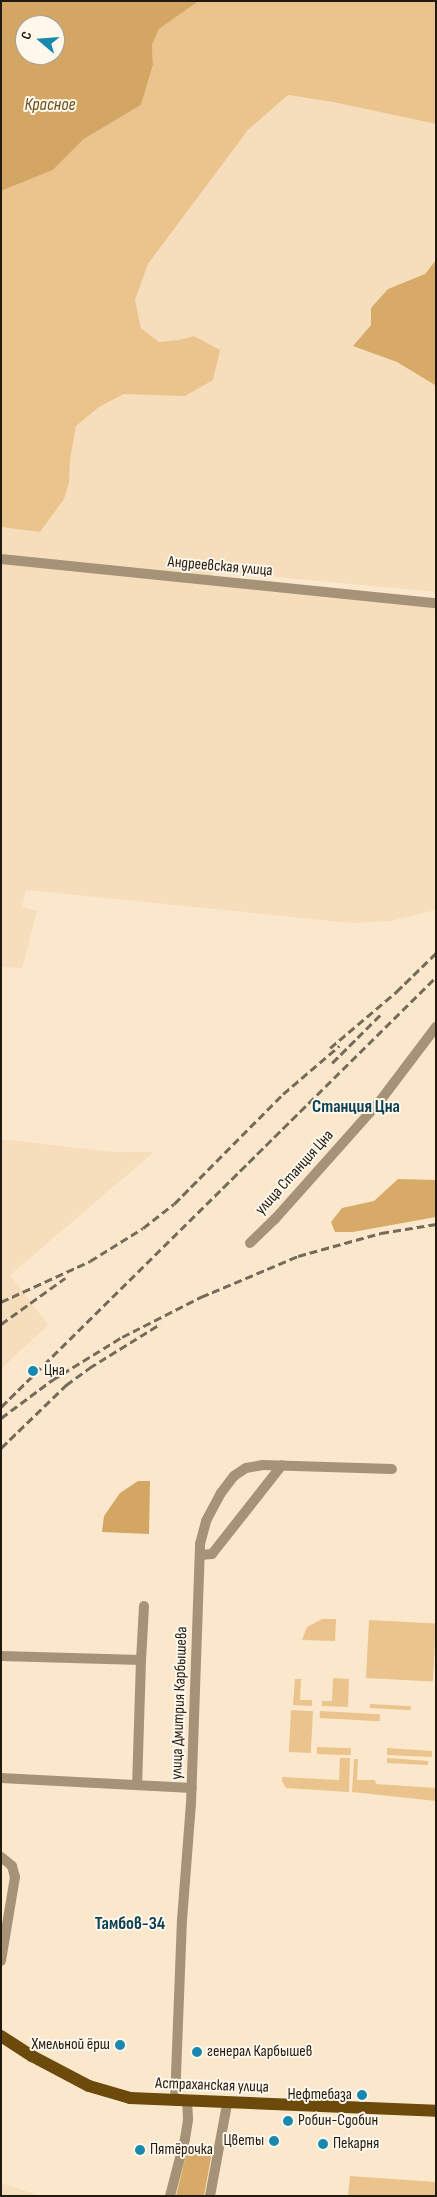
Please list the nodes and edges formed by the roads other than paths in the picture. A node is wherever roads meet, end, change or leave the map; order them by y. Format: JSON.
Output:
{"nodes":[{"id":1,"x":1,"y":560,"type":"edge"},
{"id":2,"x":436,"y":603,"type":"edge"},
{"id":3,"x":436,"y":1027,"type":"edge"},
{"id":4,"x":250,"y":1243,"type":"dead end"},
{"id":5,"x":282,"y":1465,"type":"junction"},
{"id":6,"x":392,"y":1469,"type":"dead end"},
{"id":7,"x":200,"y":1555,"type":"junction"},
{"id":8,"x":144,"y":1606,"type":"dead end"},
{"id":9,"x":1,"y":1656,"type":"edge"},
{"id":10,"x":141,"y":1660,"type":"junction"},
{"id":11,"x":1,"y":1778,"type":"edge"},
{"id":12,"x":137,"y":1785,"type":"junction"},
{"id":13,"x":192,"y":1788,"type":"junction"},
{"id":14,"x":1,"y":1857,"type":"edge"},
{"id":15,"x":1,"y":1961,"type":"edge"},
{"id":16,"x":1,"y":2036,"type":"edge"},
{"id":17,"x":181,"y":2101,"type":"junction"},
{"id":18,"x":227,"y":2104,"type":"junction"},
{"id":19,"x":436,"y":2112,"type":"edge"},
{"id":20,"x":170,"y":2196,"type":"edge"},
{"id":21,"x":210,"y":2196,"type":"edge"}],
"edges":[{"from":1,"to":2,"type":"street","name":"Андреевская улица"},
{"from":3,"to":4,"type":"street","name":"улица Станция Цна"},
{"from":5,"to":6,"type":"street","name":"улица Дмитрия Карбышева"},
{"from":5,"to":7,"type":"street"},
{"from":5,"to":7,"type":"street","name":"улица Дмитрия Карбышева"},
{"from":7,"to":13,"type":"street","name":"улица Дмитрия Карбышева"},
{"from":8,"to":10,"type":"street"},
{"from":9,"to":10,"type":"street"},
{"from":10,"to":12,"type":"street"},
{"from":11,"to":12,"type":"street"},
{"from":12,"to":13,"type":"street"},
{"from":13,"to":17,"type":"street","name":"улица Дмитрия Карбышева"},
{"from":14,"to":15,"type":"street"},
{"from":16,"to":17,"type":"main road","name":"Астраханская улица"},
{"from":17,"to":18,"type":"main road","name":"Астраханская улица"},
{"from":17,"to":20,"type":"street","name":"улица Дмитрия Карбышева"},
{"from":18,"to":19,"type":"main road","name":"Астраханская улица"},
{"from":18,"to":21,"type":"street"}]}
